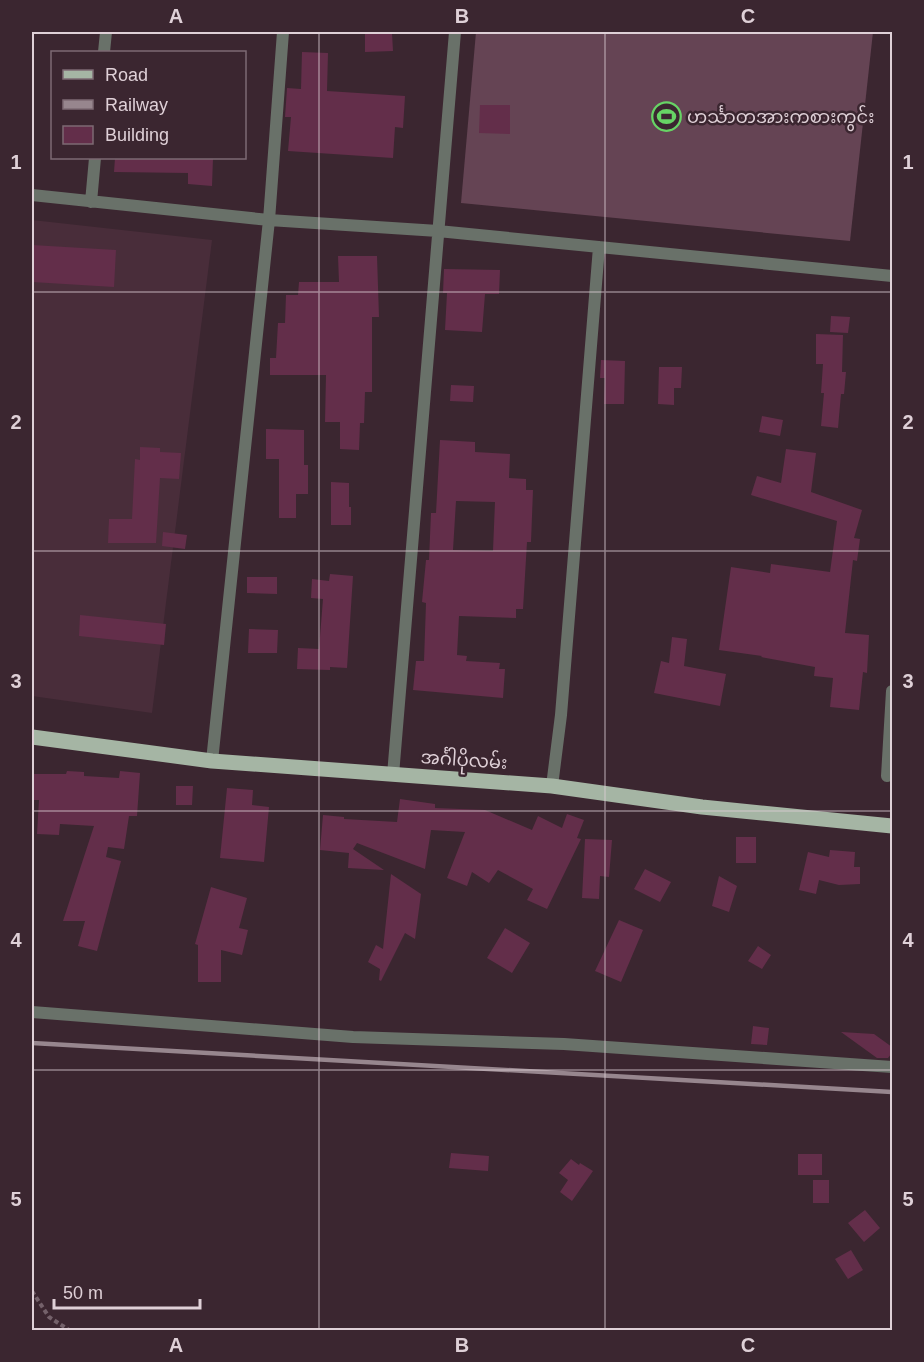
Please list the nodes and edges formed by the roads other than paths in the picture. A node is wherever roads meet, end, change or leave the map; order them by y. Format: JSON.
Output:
{"nodes":[{"id":1,"x":106,"y":32,"type":"edge"},
{"id":2,"x":283,"y":32,"type":"edge"},
{"id":3,"x":456,"y":32,"type":"edge"},
{"id":4,"x":104,"y":51,"type":"edge"},
{"id":5,"x":95,"y":159,"type":"edge"},
{"id":6,"x":32,"y":195,"type":"edge"},
{"id":7,"x":91,"y":202,"type":"junction"},
{"id":8,"x":268,"y":220,"type":"junction"},
{"id":9,"x":438,"y":231,"type":"junction"},
{"id":10,"x":599,"y":247,"type":"junction"},
{"id":11,"x":892,"y":276,"type":"edge"},
{"id":12,"x":892,"y":692,"type":"edge"},
{"id":13,"x":32,"y":737,"type":"edge"},
{"id":14,"x":212,"y":761,"type":"junction"},
{"id":15,"x":393,"y":775,"type":"junction"},
{"id":16,"x":887,"y":776,"type":"dead end"},
{"id":17,"x":552,"y":786,"type":"junction"},
{"id":18,"x":892,"y":826,"type":"edge"},
{"id":19,"x":32,"y":1012,"type":"edge"},
{"id":20,"x":892,"y":1067,"type":"edge"}],
"edges":[{"from":1,"to":4,"type":"street"},
{"from":2,"to":8,"type":"street"},
{"from":3,"to":9,"type":"street"},
{"from":5,"to":7,"type":"street"},
{"from":6,"to":7,"type":"street"},
{"from":7,"to":8,"type":"street"},
{"from":8,"to":9,"type":"street"},
{"from":8,"to":14,"type":"street"},
{"from":9,"to":10,"type":"street"},
{"from":9,"to":15,"type":"street"},
{"from":10,"to":11,"type":"street"},
{"from":10,"to":17,"type":"street"},
{"from":12,"to":16,"type":"street"},
{"from":13,"to":14,"type":"main road","name":"အင်္ဂါပိုလမ်း"},
{"from":14,"to":15,"type":"main road","name":"အင်္ဂါပိုလမ်း"},
{"from":15,"to":17,"type":"main road","name":"အင်္ဂါပိုလမ်း"},
{"from":17,"to":18,"type":"main road","name":"အင်္ဂါပိုလမ်း"},
{"from":19,"to":20,"type":"street"}]}
